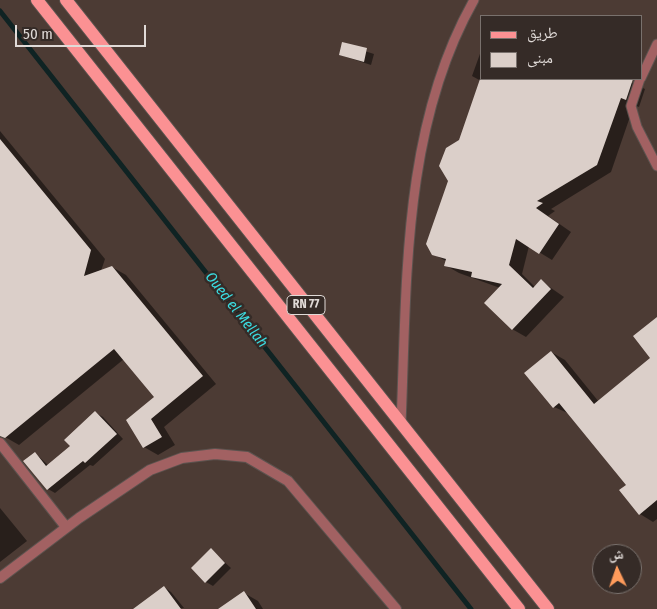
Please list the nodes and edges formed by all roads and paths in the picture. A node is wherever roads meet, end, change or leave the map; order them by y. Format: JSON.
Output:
{"nodes":[{"id":1,"x":37,"y":0,"type":"edge"},
{"id":2,"x":66,"y":0,"type":"edge"},
{"id":3,"x":474,"y":0,"type":"edge"},
{"id":4,"x":657,"y":44,"type":"edge"},
{"id":5,"x":642,"y":76,"type":"edge"},
{"id":6,"x":640,"y":80,"type":"edge"},
{"id":7,"x":657,"y":166,"type":"edge"},
{"id":8,"x":400,"y":425,"type":"junction"},
{"id":9,"x":0,"y":443,"type":"edge"},
{"id":10,"x":66,"y":527,"type":"junction"},
{"id":11,"x":0,"y":578,"type":"edge"},
{"id":12,"x":396,"y":609,"type":"edge"},
{"id":13,"x":519,"y":609,"type":"edge"},
{"id":14,"x":548,"y":609,"type":"edge"}],
"edges":[{"from":1,"to":13,"type":"main road","number":"RN 77"},
{"from":2,"to":8,"type":"main road","number":"RN 77"},
{"from":3,"to":8,"type":"lane"},
{"from":4,"to":5,"type":"lane"},
{"from":6,"to":7,"type":"lane"},
{"from":8,"to":14,"type":"main road","number":"RN 77"},
{"from":9,"to":10,"type":"street"},
{"from":10,"to":11,"type":"street"},
{"from":10,"to":12,"type":"street"}]}
